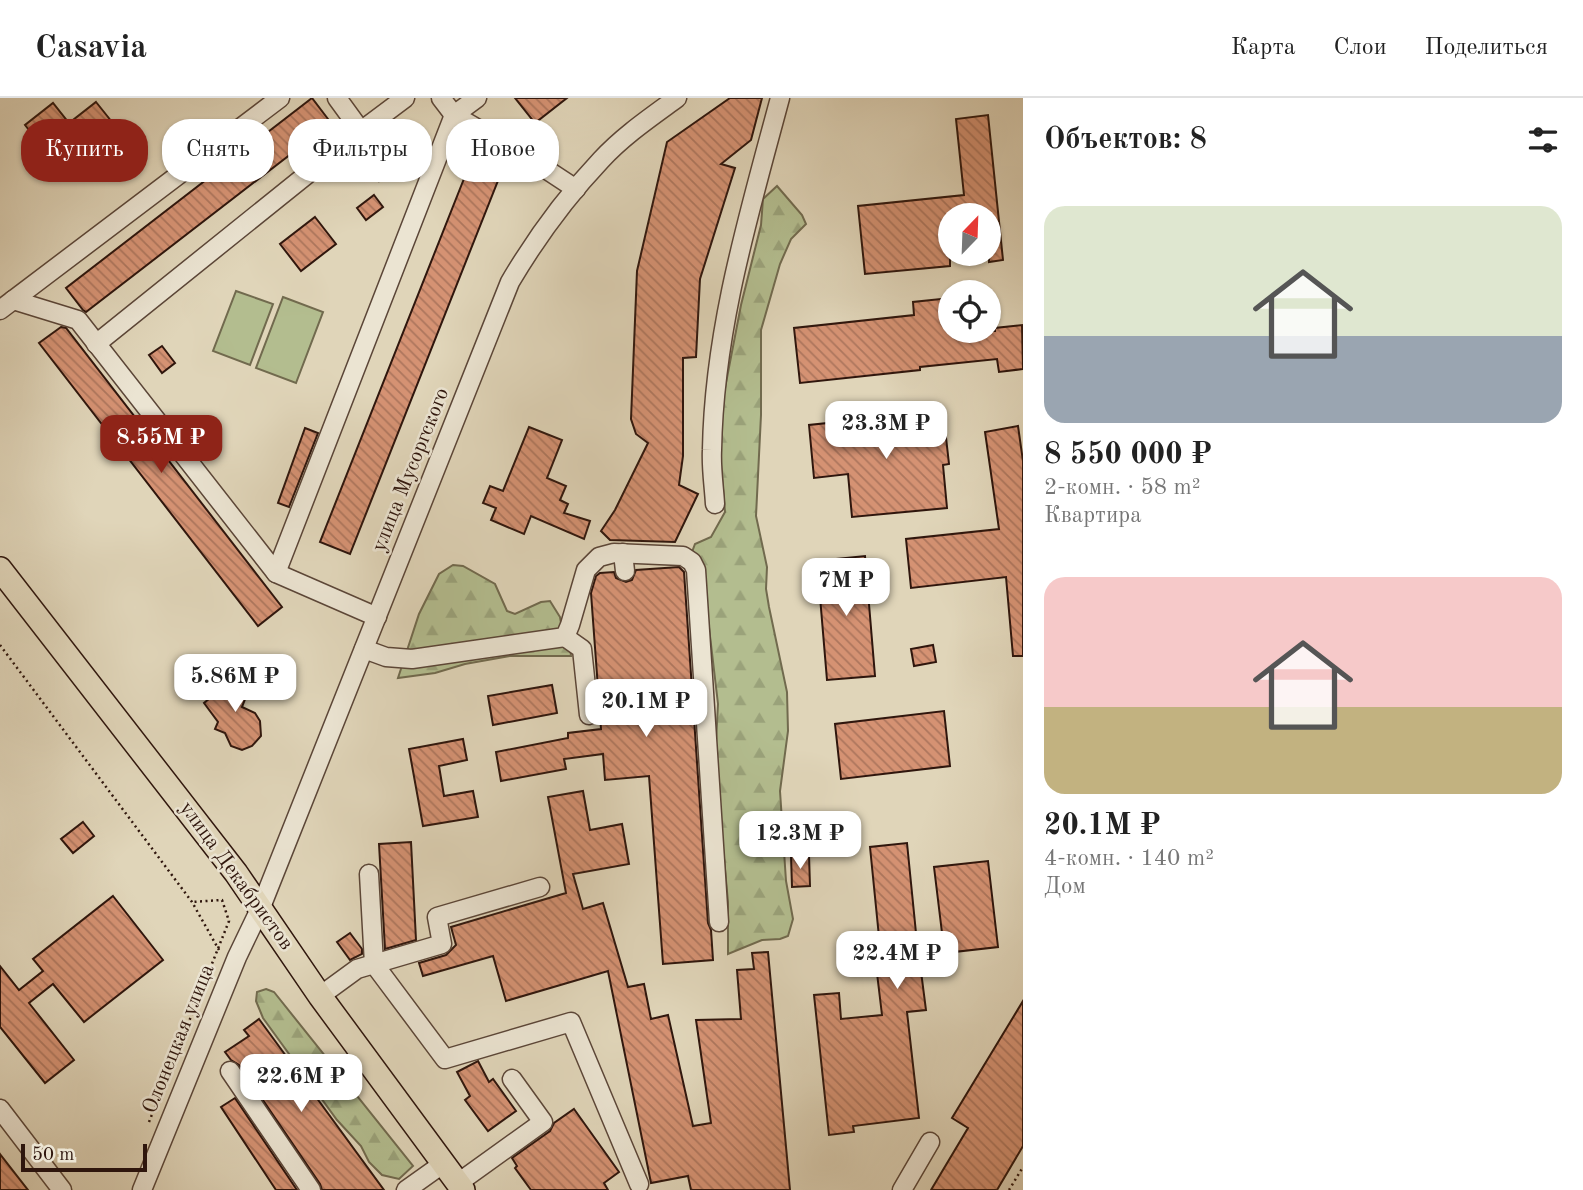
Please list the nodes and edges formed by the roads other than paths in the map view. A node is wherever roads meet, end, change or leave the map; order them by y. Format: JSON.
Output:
{"nodes":[{"id":1,"x":280,"y":98,"type":"edge"},
{"id":2,"x":337,"y":98,"type":"edge"},
{"id":3,"x":405,"y":98,"type":"edge"},
{"id":4,"x":441,"y":98,"type":"edge"},
{"id":5,"x":477,"y":98,"type":"edge"},
{"id":6,"x":779,"y":98,"type":"edge"},
{"id":7,"x":668,"y":100,"type":"edge"},
{"id":8,"x":454,"y":115,"type":"junction"},
{"id":9,"x":352,"y":119,"type":"edge"},
{"id":10,"x":377,"y":119,"type":"edge"},
{"id":11,"x":298,"y":182,"type":"edge"},
{"id":12,"x":576,"y":189,"type":"junction"},
{"id":13,"x":7,"y":305,"type":"edge"},
{"id":14,"x":96,"y":344,"type":"junction"},
{"id":15,"x":715,"y":504,"type":"dead end"},
{"id":16,"x":0,"y":569,"type":"edge"},
{"id":17,"x":276,"y":573,"type":"junction"},
{"id":18,"x":377,"y":617,"type":"junction"},
{"id":19,"x":565,"y":637,"type":"junction"},
{"id":20,"x":364,"y":649,"type":"junction"},
{"id":21,"x":589,"y":715,"type":"dead end"},
{"id":22,"x":369,"y":874,"type":"dead end"},
{"id":23,"x":540,"y":887,"type":"dead end"},
{"id":24,"x":261,"y":907,"type":"junction"},
{"id":25,"x":719,"y":922,"type":"dead end"},
{"id":26,"x":374,"y":964,"type":"junction"},
{"id":27,"x":320,"y":996,"type":"junction"},
{"id":28,"x":230,"y":1071,"type":"dead end"},
{"id":29,"x":512,"y":1079,"type":"dead end"},
{"id":30,"x":0,"y":1109,"type":"edge"},
{"id":31,"x":930,"y":1142,"type":"dead end"},
{"id":32,"x":444,"y":1163,"type":"junction"},
{"id":33,"x":639,"y":1184,"type":"dead end"},
{"id":34,"x":461,"y":1186,"type":"edge"},
{"id":35,"x":62,"y":1190,"type":"edge"},
{"id":36,"x":142,"y":1190,"type":"edge"},
{"id":37,"x":311,"y":1190,"type":"edge"},
{"id":38,"x":406,"y":1190,"type":"edge"},
{"id":39,"x":902,"y":1190,"type":"edge"}],
"edges":[{"from":1,"to":13,"type":"street"},
{"from":2,"to":9,"type":"street"},
{"from":3,"to":10,"type":"street"},
{"from":4,"to":8,"type":"street"},
{"from":5,"to":8,"type":"street"},
{"from":6,"to":15,"type":"street"},
{"from":7,"to":12,"type":"street","name":"улица Мусоргского"},
{"from":8,"to":12,"type":"street"},
{"from":8,"to":17,"type":"street"},
{"from":11,"to":14,"type":"street"},
{"from":12,"to":18,"type":"street","name":"улица Мусоргского"},
{"from":13,"to":14,"type":"street"},
{"from":14,"to":17,"type":"street"},
{"from":16,"to":24,"type":"main road","name":"улица Декабристов"},
{"from":17,"to":18,"type":"street"},
{"from":18,"to":20,"type":"street","name":"улица Мусоргского"},
{"from":19,"to":20,"type":"street"},
{"from":19,"to":21,"type":"street"},
{"from":19,"to":25,"type":"street"},
{"from":20,"to":24,"type":"street","name":"улица Мусоргского"},
{"from":22,"to":26,"type":"street"},
{"from":23,"to":26,"type":"street"},
{"from":24,"to":27,"type":"main road","name":"улица Декабристов"},
{"from":24,"to":36,"type":"street","name":"Олонецкая улица"},
{"from":26,"to":27,"type":"street"},
{"from":26,"to":33,"type":"street"},
{"from":27,"to":32,"type":"main road","name":"улица Декабристов"},
{"from":28,"to":37,"type":"street"},
{"from":29,"to":34,"type":"street"},
{"from":30,"to":35,"type":"street"},
{"from":31,"to":39,"type":"street"},
{"from":32,"to":34,"type":"main road","name":"улица Декабристов"},
{"from":32,"to":38,"type":"street"}]}
